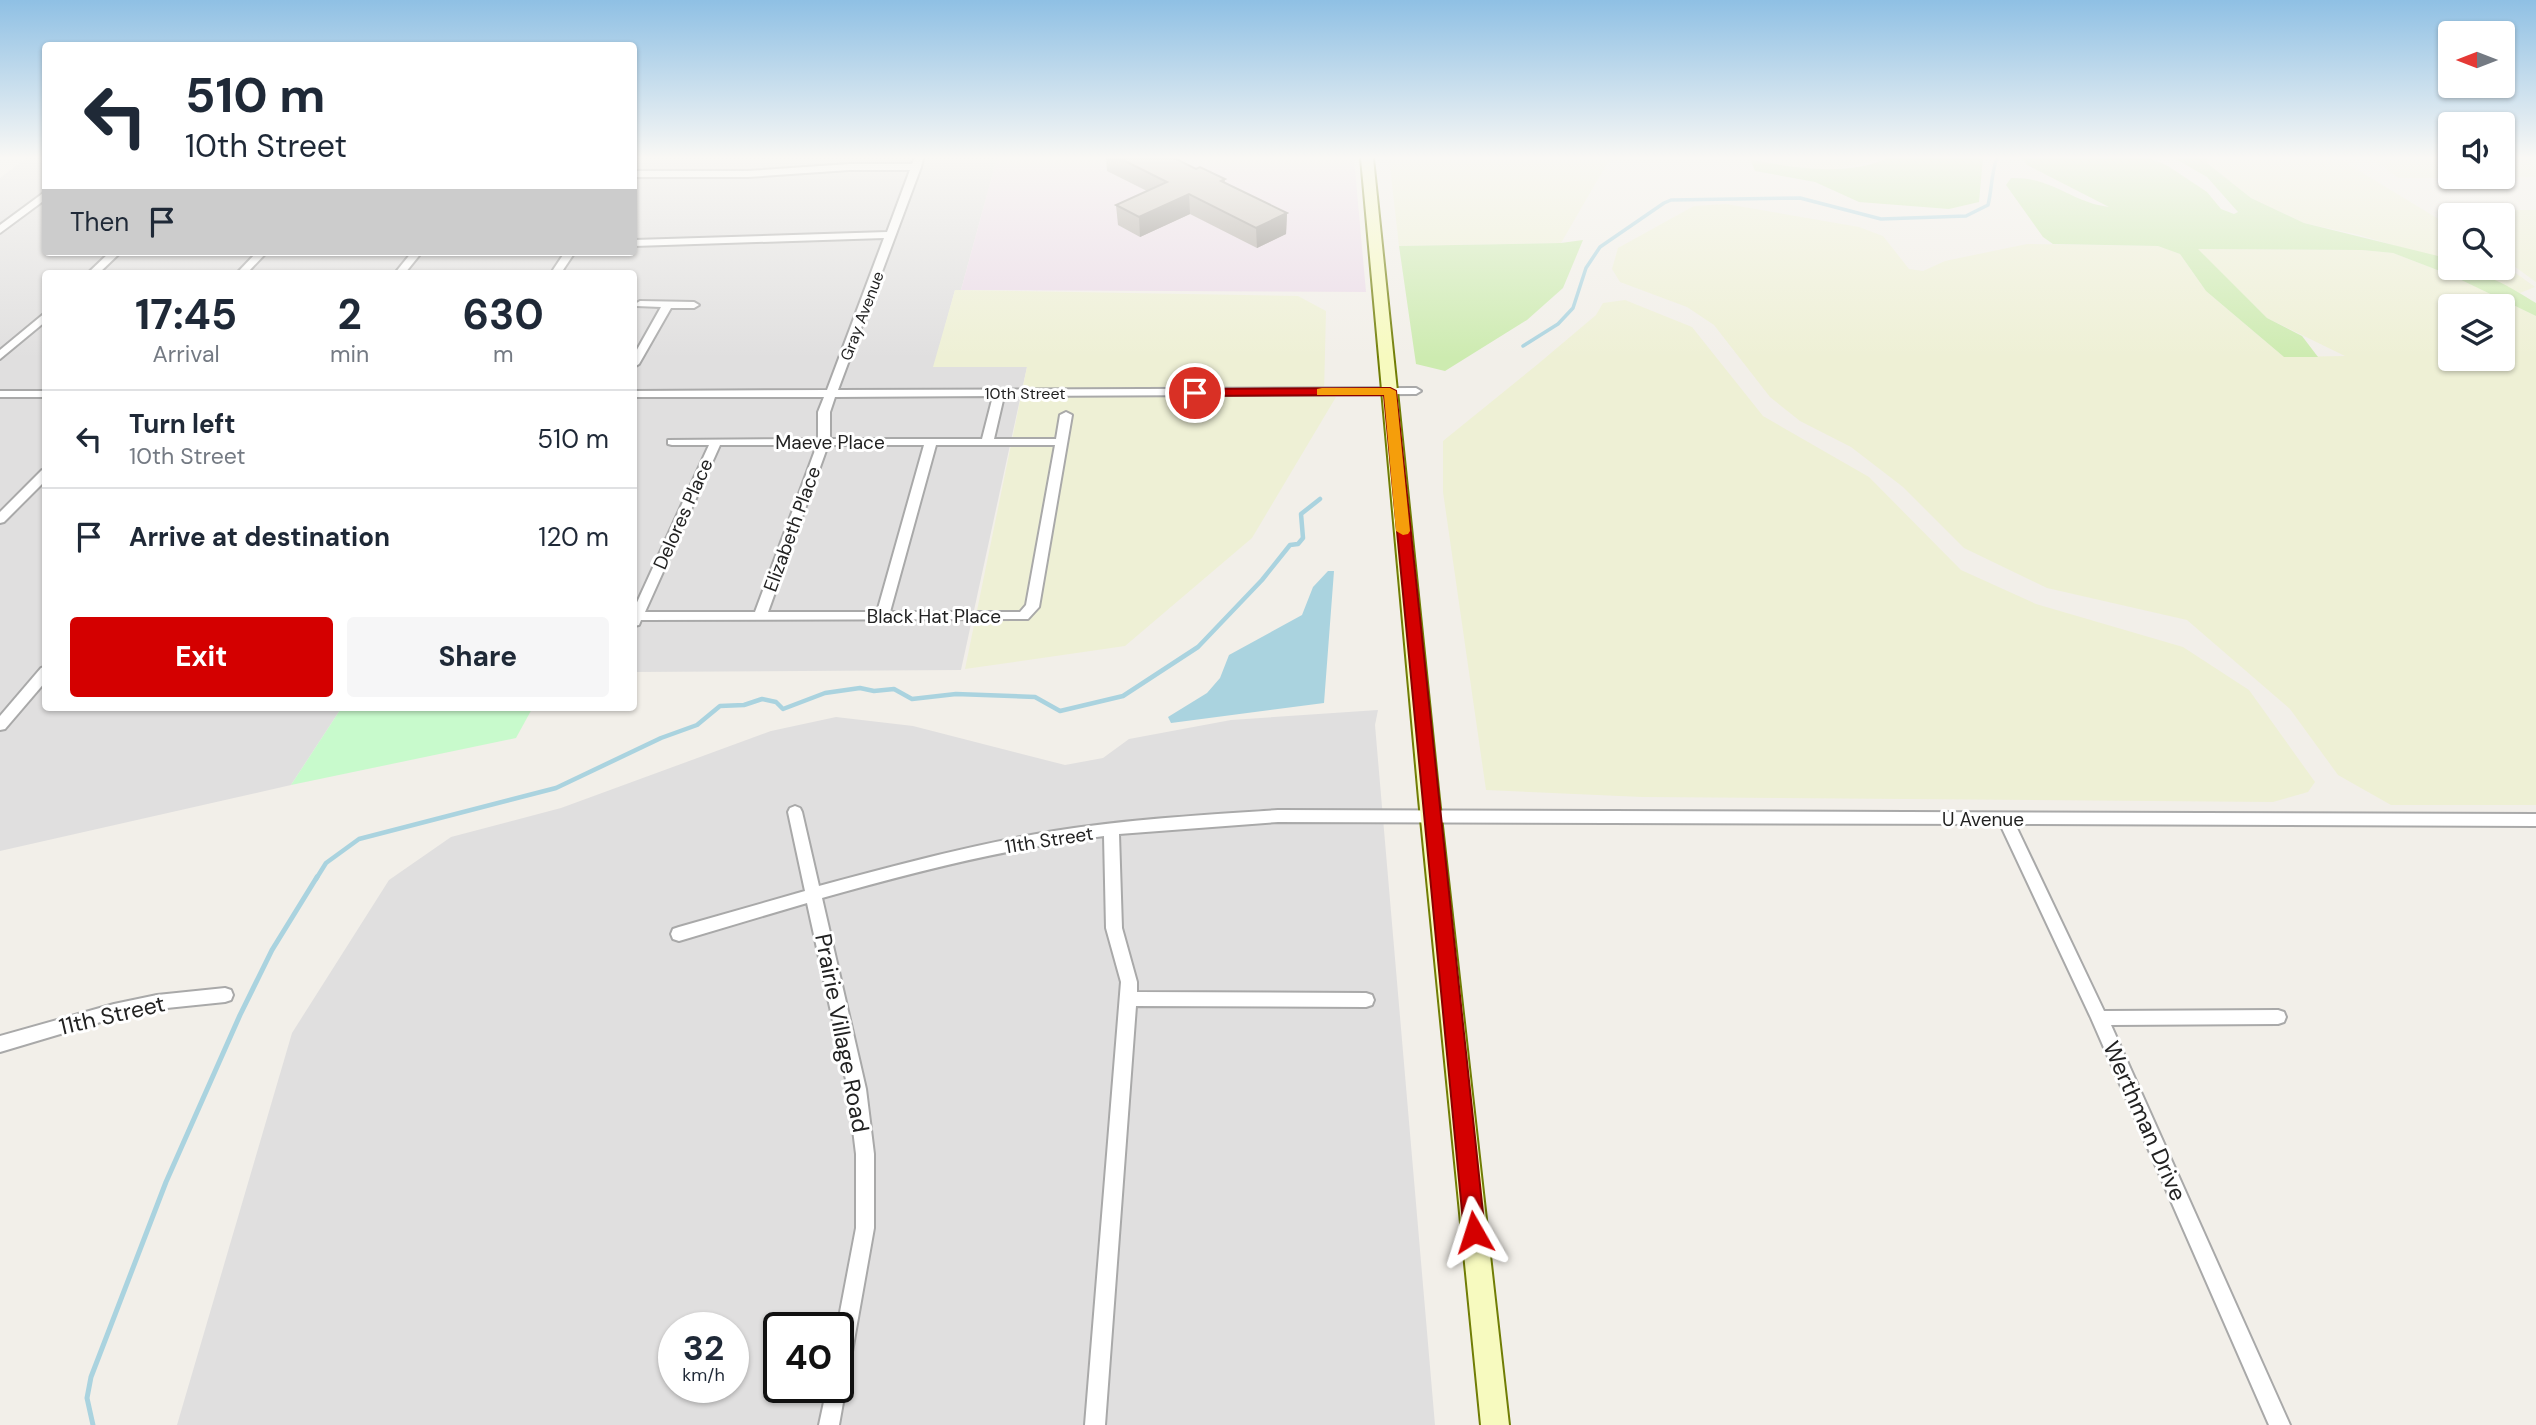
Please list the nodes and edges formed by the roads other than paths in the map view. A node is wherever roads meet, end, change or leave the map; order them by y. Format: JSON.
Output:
{"nodes":[{"id":1,"x":896,"y":224,"type":"edge"},
{"id":2,"x":1374,"y":224,"type":"edge"},
{"id":3,"x":892,"y":235,"type":"junction"},
{"id":4,"x":637,"y":243,"type":"edge"},
{"id":5,"x":112,"y":256,"type":"edge"},
{"id":6,"x":258,"y":256,"type":"edge"},
{"id":7,"x":414,"y":256,"type":"edge"},
{"id":8,"x":96,"y":270,"type":"edge"},
{"id":9,"x":245,"y":270,"type":"edge"},
{"id":10,"x":402,"y":270,"type":"edge"},
{"id":11,"x":640,"y":304,"type":"dead end"},
{"id":12,"x":667,"y":305,"type":"junction"},
{"id":13,"x":694,"y":305,"type":"dead end"},
{"id":14,"x":42,"y":319,"type":"edge"},
{"id":15,"x":0,"y":356,"type":"edge"},
{"id":16,"x":637,"y":359,"type":"edge"},
{"id":17,"x":1390,"y":391,"type":"junction"},
{"id":18,"x":1416,"y":391,"type":"dead end"},
{"id":19,"x":0,"y":394,"type":"edge"},
{"id":20,"x":42,"y":394,"type":"edge"},
{"id":21,"x":637,"y":394,"type":"edge"},
{"id":22,"x":832,"y":394,"type":"junction"},
{"id":23,"x":999,"y":394,"type":"junction"},
{"id":24,"x":1066,"y":415,"type":"dead end"},
{"id":25,"x":672,"y":442,"type":"dead end"},
{"id":26,"x":716,"y":442,"type":"junction"},
{"id":27,"x":824,"y":442,"type":"junction"},
{"id":28,"x":932,"y":442,"type":"junction"},
{"id":29,"x":987,"y":442,"type":"junction"},
{"id":30,"x":1061,"y":442,"type":"junction"},
{"id":31,"x":42,"y":477,"type":"edge"},
{"id":32,"x":0,"y":519,"type":"edge"},
{"id":33,"x":637,"y":616,"type":"edge"},
{"id":34,"x":760,"y":616,"type":"junction"},
{"id":35,"x":882,"y":617,"type":"junction"},
{"id":36,"x":637,"y":620,"type":"edge"},
{"id":37,"x":42,"y":676,"type":"edge"},
{"id":38,"x":0,"y":725,"type":"edge"},
{"id":39,"x":795,"y":812,"type":"dead end"},
{"id":40,"x":1431,"y":818,"type":"junction"},
{"id":41,"x":2005,"y":819,"type":"junction"},
{"id":42,"x":2536,"y":820,"type":"edge"},
{"id":43,"x":1111,"y":830,"type":"junction"},
{"id":44,"x":814,"y":895,"type":"junction"},
{"id":45,"x":679,"y":933,"type":"dead end"},
{"id":46,"x":225,"y":995,"type":"dead end"},
{"id":47,"x":1128,"y":999,"type":"junction"},
{"id":48,"x":1366,"y":1000,"type":"dead end"},
{"id":49,"x":2278,"y":1017,"type":"dead end"},
{"id":50,"x":2099,"y":1018,"type":"junction"},
{"id":51,"x":0,"y":1044,"type":"edge"},
{"id":52,"x":850,"y":1312,"type":"edge"},
{"id":53,"x":834,"y":1403,"type":"edge"},
{"id":54,"x":829,"y":1425,"type":"edge"},
{"id":55,"x":1095,"y":1425,"type":"edge"},
{"id":56,"x":1495,"y":1425,"type":"edge"},
{"id":57,"x":2280,"y":1425,"type":"edge"}],
"edges":[{"from":1,"to":3,"type":"street","name":"Gray Avenue"},
{"from":2,"to":17,"type":"street"},
{"from":3,"to":4,"type":"street"},
{"from":3,"to":22,"type":"street","name":"Gray Avenue"},
{"from":5,"to":8,"type":"street"},
{"from":6,"to":9,"type":"street"},
{"from":7,"to":10,"type":"street"},
{"from":11,"to":12,"type":"street"},
{"from":12,"to":13,"type":"street"},
{"from":12,"to":16,"type":"street"},
{"from":14,"to":15,"type":"street"},
{"from":17,"to":18,"type":"street","name":"10th Street"},
{"from":17,"to":23,"type":"street","name":"10th Street"},
{"from":17,"to":40,"type":"street"},
{"from":19,"to":20,"type":"street"},
{"from":21,"to":22,"type":"street","name":"10th Street"},
{"from":22,"to":23,"type":"street","name":"10th Street"},
{"from":22,"to":27,"type":"street","name":"Gray Avenue"},
{"from":23,"to":29,"type":"street"},
{"from":24,"to":30,"type":"street","name":"Black Hat Place"},
{"from":25,"to":26,"type":"street","name":"Maeve Place"},
{"from":26,"to":27,"type":"street","name":"Maeve Place"},
{"from":26,"to":33,"type":"street","name":"Delores Place"},
{"from":27,"to":28,"type":"street","name":"Maeve Place"},
{"from":27,"to":34,"type":"street","name":"Elizabeth Place"},
{"from":28,"to":29,"type":"street","name":"Maeve Place"},
{"from":28,"to":35,"type":"street"},
{"from":29,"to":30,"type":"street","name":"Maeve Place"},
{"from":30,"to":35,"type":"street","name":"Black Hat Place"},
{"from":31,"to":32,"type":"street"},
{"from":34,"to":35,"type":"street","name":"Black Hat Place"},
{"from":34,"to":36,"type":"street","name":"Black Hat Place"},
{"from":37,"to":38,"type":"street"},
{"from":39,"to":44,"type":"street","name":"Prairie Village Road"},
{"from":40,"to":41,"type":"street","name":"U Avenue"},
{"from":40,"to":43,"type":"street","name":"11th Street"},
{"from":40,"to":56,"type":"street"},
{"from":41,"to":42,"type":"street","name":"U Avenue"},
{"from":41,"to":50,"type":"street","name":"Werthman Drive"},
{"from":43,"to":44,"type":"street","name":"11th Street"},
{"from":43,"to":47,"type":"street"},
{"from":44,"to":45,"type":"street","name":"11th Street"},
{"from":44,"to":52,"type":"street","name":"Prairie Village Road"},
{"from":46,"to":51,"type":"street","name":"11th Street"},
{"from":47,"to":48,"type":"street"},
{"from":47,"to":55,"type":"street"},
{"from":49,"to":50,"type":"street"},
{"from":50,"to":57,"type":"street","name":"Werthman Drive"},
{"from":53,"to":54,"type":"street"}]}
